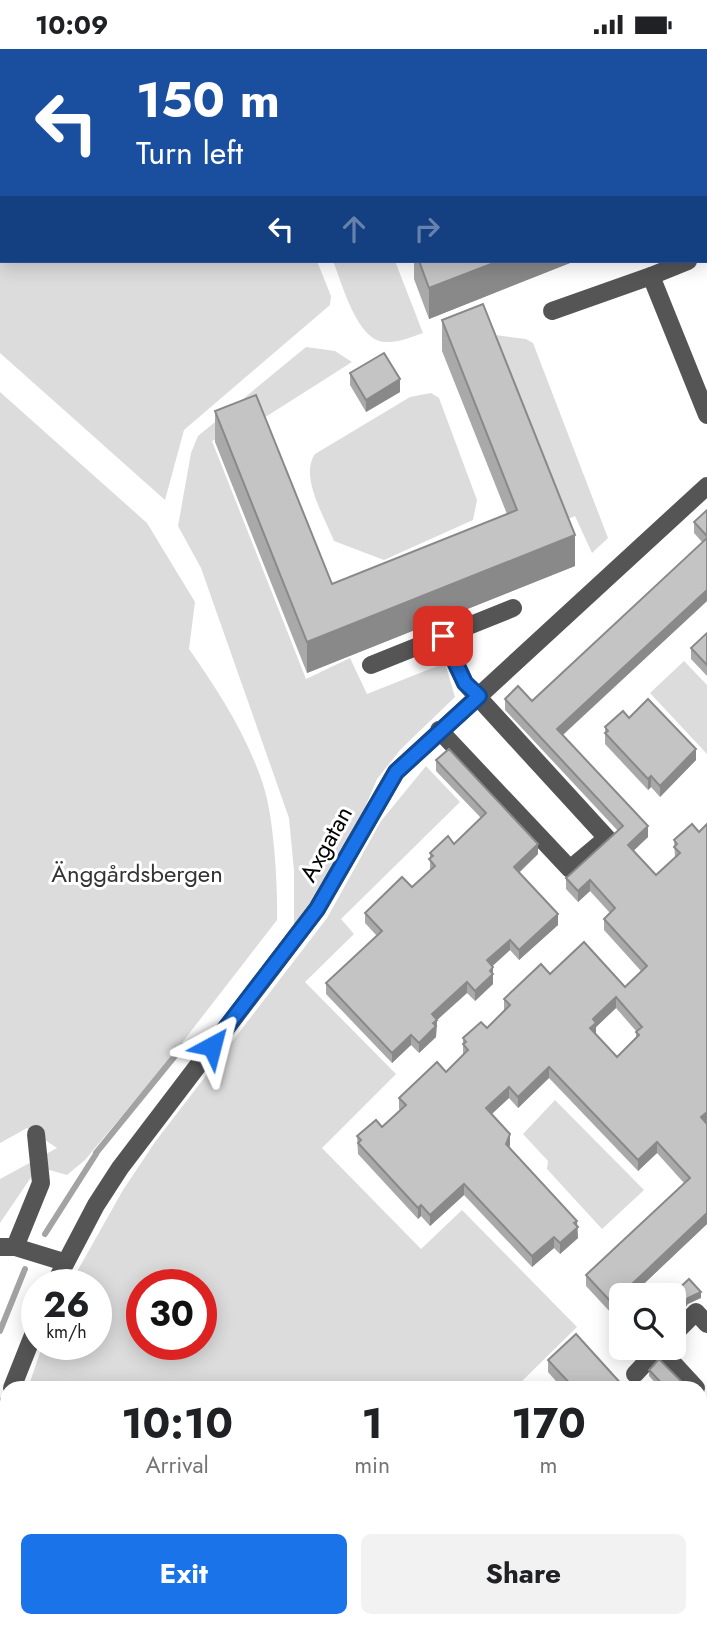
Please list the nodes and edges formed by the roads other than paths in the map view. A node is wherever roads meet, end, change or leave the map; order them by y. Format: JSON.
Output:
{"nodes":[{"id":1,"x":683,"y":263,"type":"edge"},
{"id":2,"x":650,"y":276,"type":"junction"},
{"id":3,"x":552,"y":311,"type":"dead end"},
{"id":4,"x":707,"y":415,"type":"edge"},
{"id":5,"x":705,"y":493,"type":"edge"},
{"id":6,"x":513,"y":608,"type":"dead end"},
{"id":7,"x":443,"y":636,"type":"junction"},
{"id":8,"x":371,"y":665,"type":"dead end"},
{"id":9,"x":479,"y":696,"type":"junction"},
{"id":10,"x":439,"y":730,"type":"junction"},
{"id":11,"x":36,"y":1134,"type":"dead end"},
{"id":12,"x":7,"y":1247,"type":"edge"},
{"id":13,"x":64,"y":1262,"type":"junction"},
{"id":14,"x":61,"y":1269,"type":"edge"},
{"id":15,"x":686,"y":1322,"type":"edge"},
{"id":16,"x":707,"y":1324,"type":"edge"},
{"id":17,"x":23,"y":1360,"type":"edge"},
{"id":18,"x":648,"y":1360,"type":"edge"},
{"id":19,"x":671,"y":1360,"type":"edge"},
{"id":20,"x":635,"y":1374,"type":"dead end"},
{"id":21,"x":15,"y":1381,"type":"edge"},
{"id":22,"x":690,"y":1381,"type":"edge"}],
"edges":[{"from":1,"to":2,"type":"street"},
{"from":2,"to":3,"type":"street"},
{"from":2,"to":4,"type":"street"},
{"from":5,"to":9,"type":"street","name":"Axgatan"},
{"from":6,"to":7,"type":"street"},
{"from":7,"to":8,"type":"street"},
{"from":7,"to":9,"type":"street"},
{"from":9,"to":10,"type":"street","name":"Axgatan"},
{"from":9,"to":10,"type":"street"},
{"from":10,"to":13,"type":"street","name":"Axgatan"},
{"from":11,"to":12,"type":"street"},
{"from":12,"to":13,"type":"street"},
{"from":13,"to":14,"type":"street","name":"Axgatan"},
{"from":15,"to":16,"type":"street"},
{"from":17,"to":21,"type":"street"},
{"from":18,"to":20,"type":"street"},
{"from":19,"to":22,"type":"street"}]}
